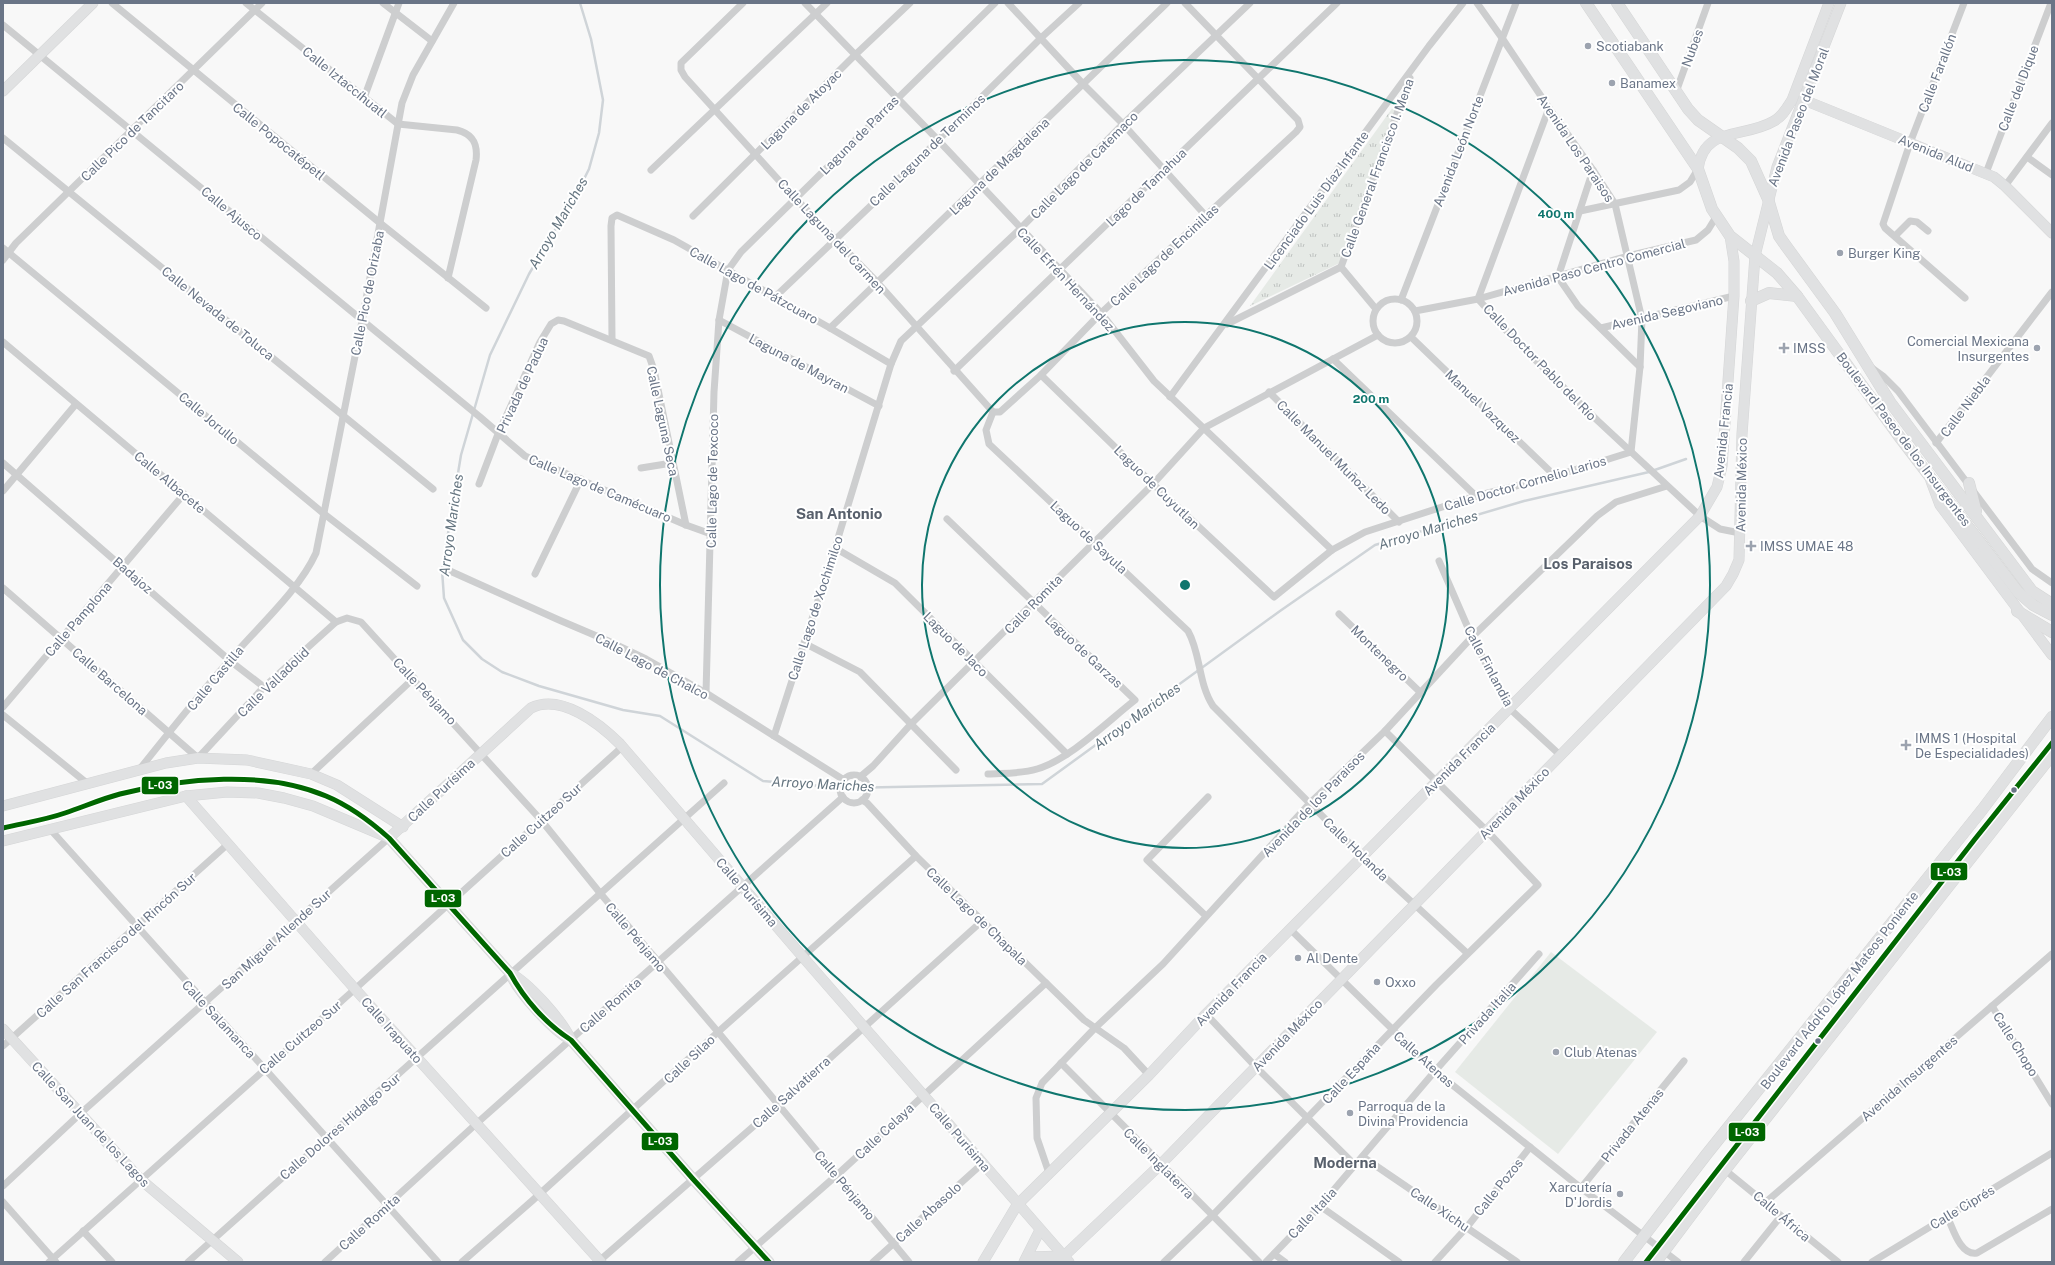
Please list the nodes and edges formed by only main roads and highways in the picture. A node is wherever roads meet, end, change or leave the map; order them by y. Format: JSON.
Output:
{"nodes":[{"id":1,"x":1586,"y":3,"type":"edge"},
{"id":2,"x":1621,"y":5,"type":"edge"},
{"id":3,"x":1797,"y":296,"type":"junction"},
{"id":4,"x":1751,"y":301,"type":"road end"},
{"id":5,"x":1969,"y":483,"type":"road end"},
{"id":6,"x":1978,"y":517,"type":"junction"},
{"id":7,"x":2052,"y":604,"type":"edge"},
{"id":8,"x":2017,"y":611,"type":"road end"},
{"id":9,"x":2052,"y":616,"type":"edge"},
{"id":10,"x":2052,"y":632,"type":"edge"},
{"id":11,"x":2052,"y":717,"type":"edge"},
{"id":12,"x":2052,"y":755,"type":"edge"},
{"id":13,"x":1624,"y":1262,"type":"edge"},
{"id":14,"x":1656,"y":1262,"type":"edge"}],
"edges":[{"from":1,"to":3,"type":"main road","name":"Boulevard Paseo de los Insurgentes"},
{"from":2,"to":6,"type":"main road","name":"Boulevard Paseo de los Insurgentes"},
{"from":3,"to":4,"type":"main road"},
{"from":3,"to":9,"type":"main road","name":"Boulevard Paseo de los Insurgentes"},
{"from":5,"to":6,"type":"main road"},
{"from":6,"to":7,"type":"main road","name":"Boulevard Paseo de los Insurgentes"},
{"from":8,"to":10,"type":"main road"},
{"from":11,"to":13,"type":"main road","name":"Boulevard Adolfo López Mateos Poniente"},
{"from":12,"to":14,"type":"main road","name":"Boulevard Adolfo López Mateos Poniente"}]}
